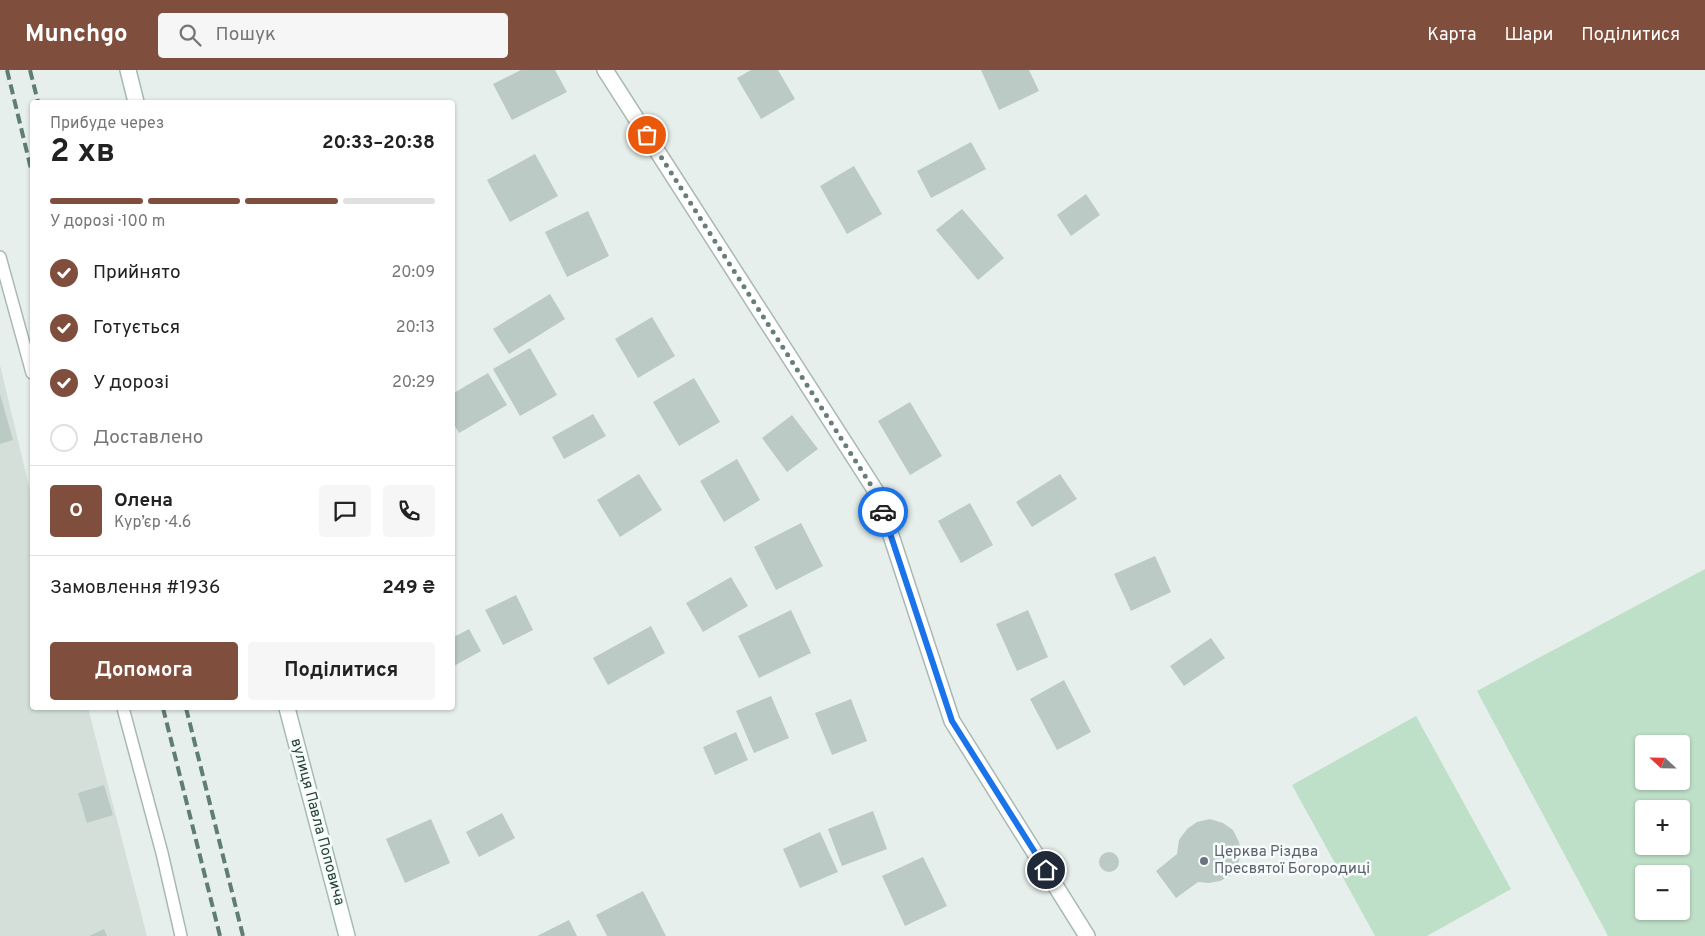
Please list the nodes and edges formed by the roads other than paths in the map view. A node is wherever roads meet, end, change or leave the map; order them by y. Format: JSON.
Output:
{"nodes":[{"id":1,"x":128,"y":70,"type":"edge"},
{"id":2,"x":605,"y":70,"type":"edge"},
{"id":3,"x":136,"y":100,"type":"edge"},
{"id":4,"x":0,"y":257,"type":"edge"},
{"id":5,"x":30,"y":366,"type":"edge"},
{"id":6,"x":125,"y":710,"type":"edge"},
{"id":7,"x":288,"y":710,"type":"edge"},
{"id":8,"x":181,"y":936,"type":"edge"},
{"id":9,"x":347,"y":936,"type":"edge"},
{"id":10,"x":1087,"y":936,"type":"edge"}],
"edges":[{"from":1,"to":3,"type":"street"},
{"from":2,"to":10,"type":"street"},
{"from":4,"to":5,"type":"lane"},
{"from":6,"to":8,"type":"lane"},
{"from":7,"to":9,"type":"street","name":"вулиця Павла Поповича"}]}
